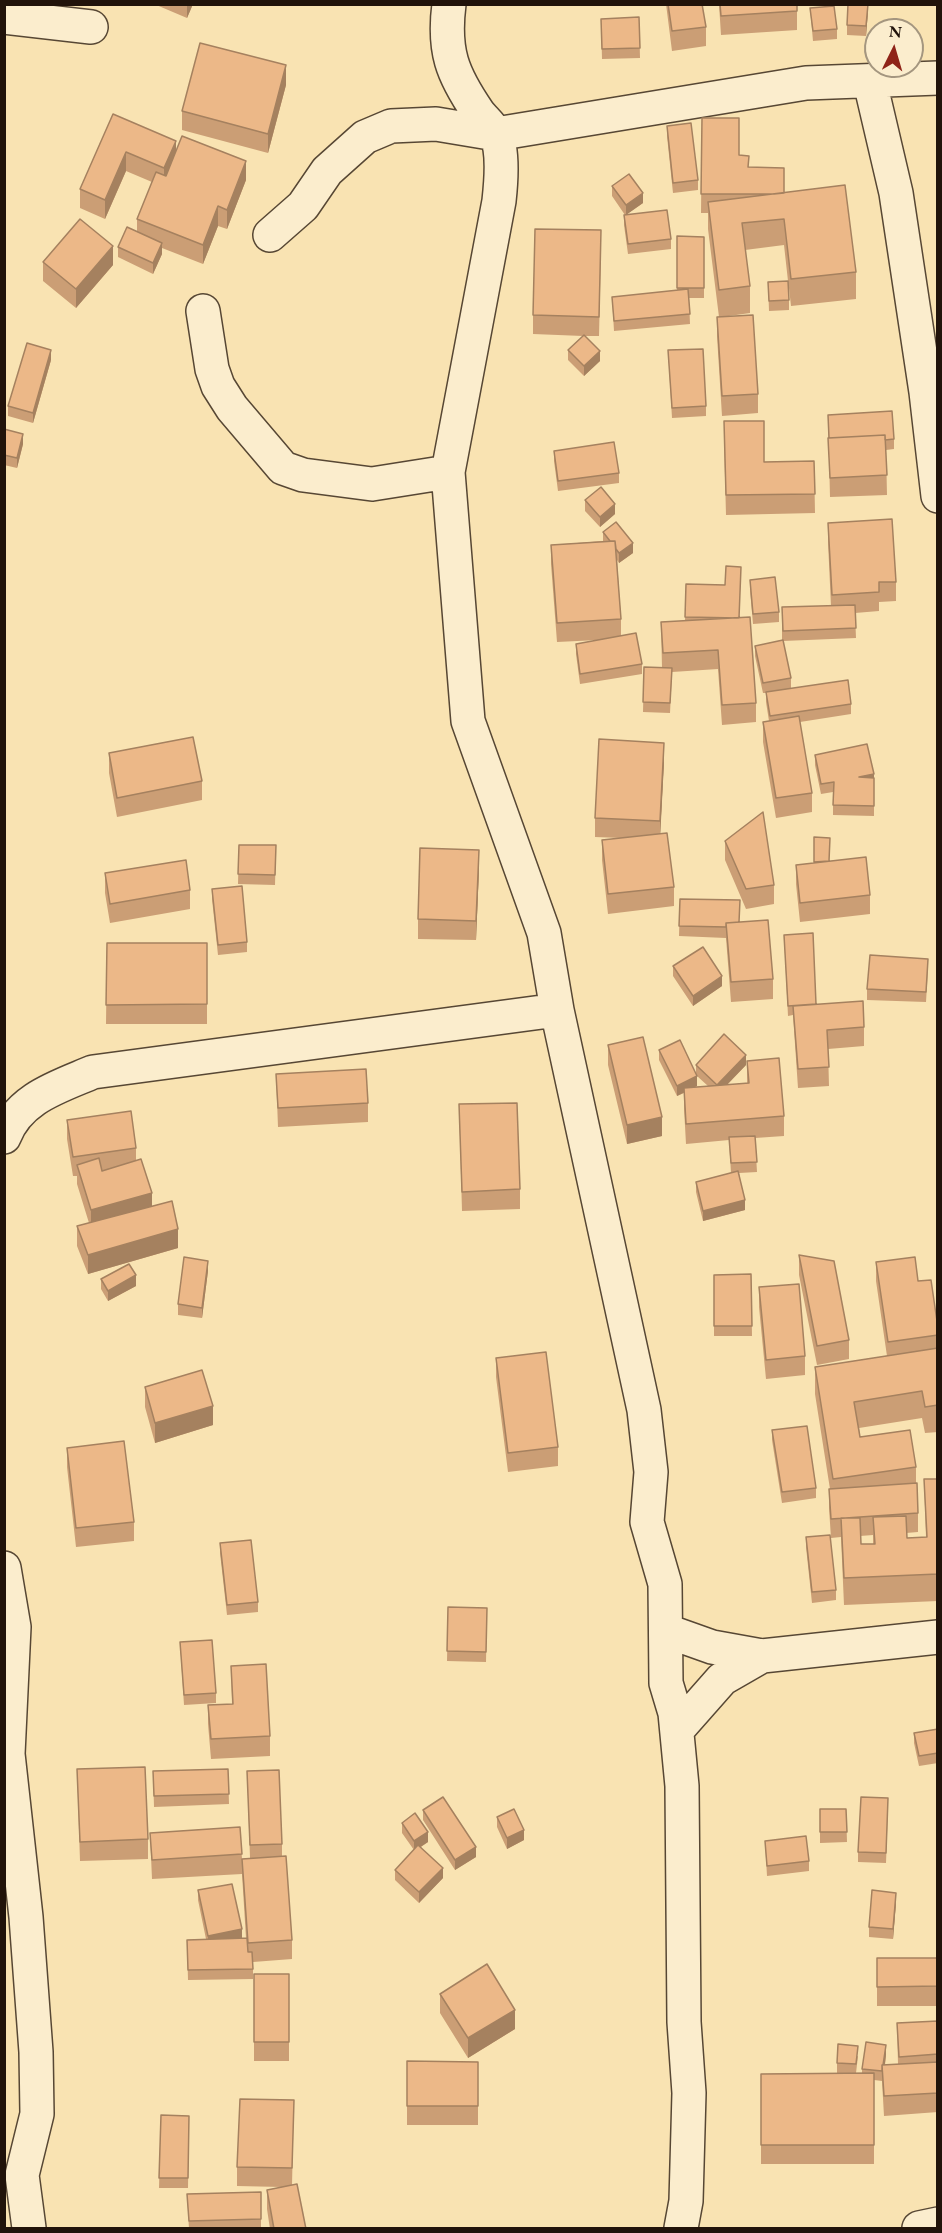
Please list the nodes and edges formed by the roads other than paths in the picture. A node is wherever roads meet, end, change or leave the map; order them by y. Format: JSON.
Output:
{"nodes":[{"id":1,"x":449,"y":4,"type":"edge"},
{"id":2,"x":4,"y":16,"type":"edge"},
{"id":3,"x":91,"y":27,"type":"dead end"},
{"id":4,"x":938,"y":78,"type":"edge"},
{"id":5,"x":870,"y":82,"type":"junction"},
{"id":6,"x":496,"y":134,"type":"junction"},
{"id":7,"x":270,"y":235,"type":"dead end"},
{"id":8,"x":203,"y":311,"type":"dead end"},
{"id":9,"x":448,"y":472,"type":"junction"},
{"id":10,"x":938,"y":496,"type":"edge"},
{"id":11,"x":557,"y":1010,"type":"junction"},
{"id":12,"x":6,"y":1128,"type":"edge"},
{"id":13,"x":4,"y":1568,"type":"edge"},
{"id":14,"x":667,"y":1631,"type":"junction"},
{"id":15,"x":938,"y":1637,"type":"edge"},
{"id":16,"x":762,"y":1656,"type":"junction"},
{"id":17,"x":677,"y":1730,"type":"junction"},
{"id":18,"x":6,"y":1752,"type":"edge"},
{"id":19,"x":938,"y":2224,"type":"edge"},
{"id":20,"x":29,"y":2229,"type":"edge"},
{"id":21,"x":681,"y":2229,"type":"edge"},
{"id":22,"x":919,"y":2229,"type":"edge"}],
"edges":[{"from":1,"to":6,"type":"street"},
{"from":2,"to":3,"type":"street"},
{"from":4,"to":5,"type":"street"},
{"from":5,"to":6,"type":"street"},
{"from":5,"to":10,"type":"street"},
{"from":6,"to":7,"type":"street"},
{"from":6,"to":9,"type":"street"},
{"from":8,"to":9,"type":"street"},
{"from":9,"to":11,"type":"street"},
{"from":11,"to":12,"type":"street"},
{"from":11,"to":14,"type":"street"},
{"from":13,"to":18,"type":"street"},
{"from":14,"to":16,"type":"street"},
{"from":14,"to":17,"type":"street"},
{"from":15,"to":16,"type":"street"},
{"from":16,"to":17,"type":"street"},
{"from":17,"to":21,"type":"street"},
{"from":18,"to":20,"type":"street"},
{"from":19,"to":22,"type":"street"}]}
